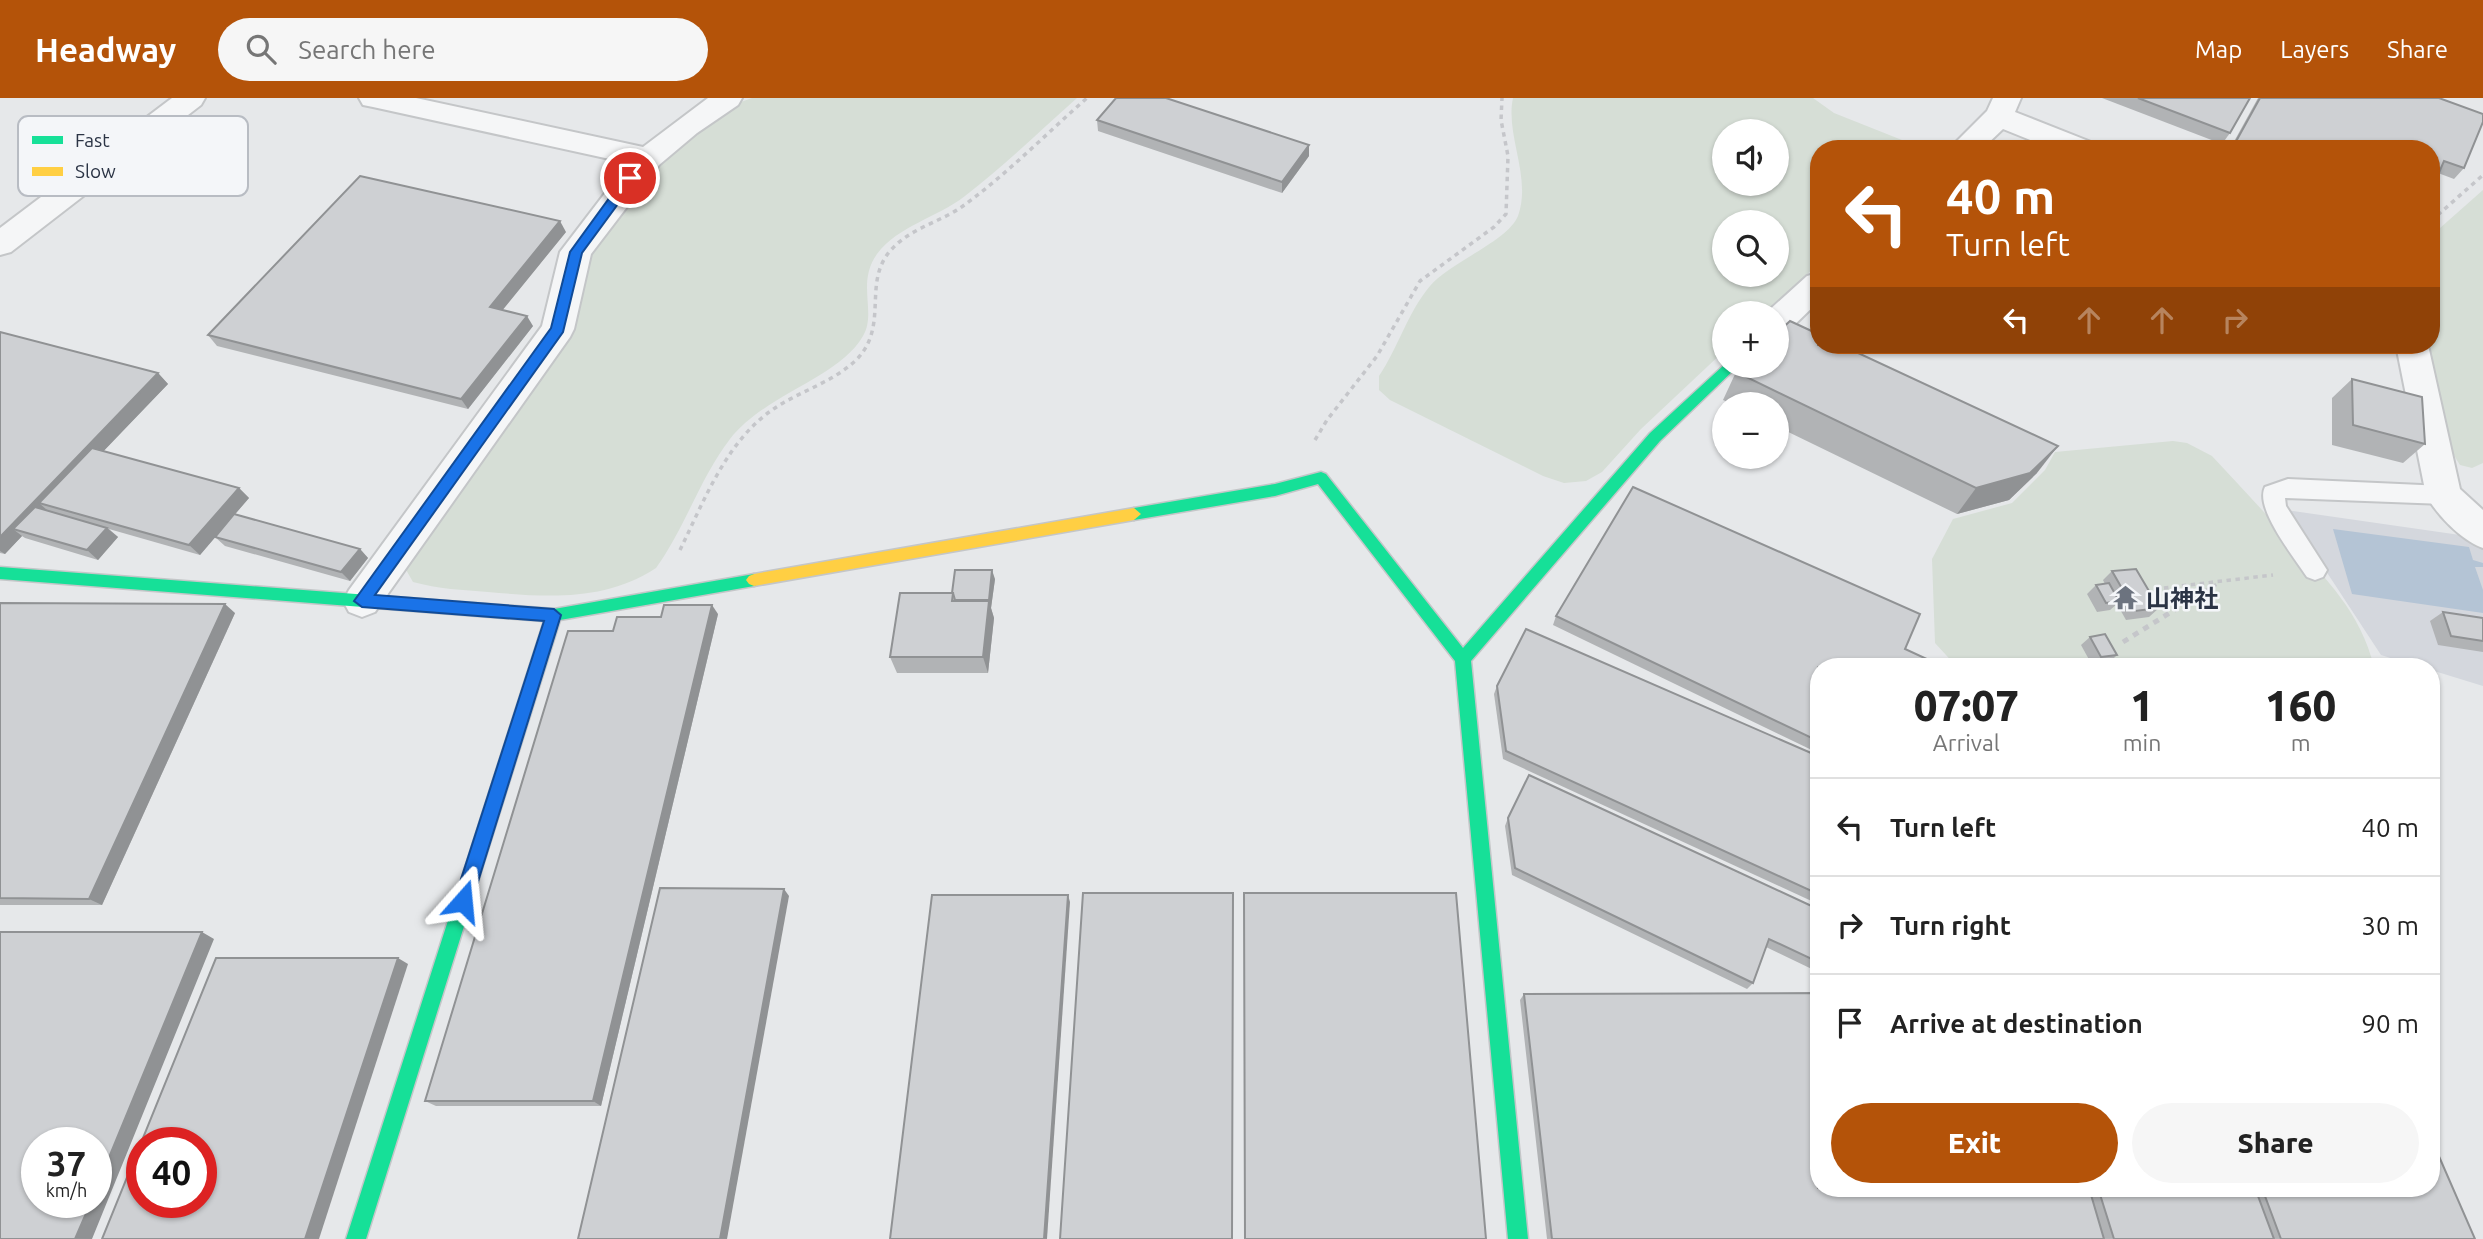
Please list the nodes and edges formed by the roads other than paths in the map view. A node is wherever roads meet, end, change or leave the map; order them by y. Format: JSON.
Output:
{"nodes":[{"id":1,"x":191,"y":98,"type":"edge"},
{"id":2,"x":373,"y":98,"type":"edge"},
{"id":3,"x":728,"y":98,"type":"edge"},
{"id":4,"x":2003,"y":107,"type":"edge"},
{"id":5,"x":167,"y":116,"type":"edge"},
{"id":6,"x":1972,"y":140,"type":"edge"},
{"id":7,"x":2064,"y":140,"type":"edge"},
{"id":8,"x":648,"y":158,"type":"junction"},
{"id":9,"x":63,"y":196,"type":"edge"},
{"id":10,"x":0,"y":244,"type":"edge"},
{"id":11,"x":1810,"y":291,"type":"edge"},
{"id":12,"x":1789,"y":311,"type":"edge"},
{"id":13,"x":2414,"y":354,"type":"edge"},
{"id":14,"x":1718,"y":378,"type":"edge"},
{"id":15,"x":2444,"y":495,"type":"junction"},
{"id":16,"x":2483,"y":533,"type":"edge"},
{"id":17,"x":2315,"y":570,"type":"road end"},
{"id":18,"x":0,"y":573,"type":"edge"},
{"id":19,"x":362,"y":601,"type":"junction"},
{"id":20,"x":554,"y":615,"type":"junction"},
{"id":21,"x":1463,"y":659,"type":"junction"},
{"id":22,"x":356,"y":1239,"type":"edge"},
{"id":23,"x":1518,"y":1239,"type":"edge"}],
"edges":[{"from":1,"to":5,"type":"street"},
{"from":2,"to":8,"type":"street"},
{"from":3,"to":8,"type":"street"},
{"from":4,"to":6,"type":"street"},
{"from":4,"to":7,"type":"street"},
{"from":8,"to":19,"type":"street"},
{"from":9,"to":10,"type":"street"},
{"from":11,"to":12,"type":"street"},
{"from":13,"to":15,"type":"street"},
{"from":14,"to":21,"type":"street"},
{"from":15,"to":16,"type":"street"},
{"from":15,"to":17,"type":"lane"},
{"from":18,"to":19,"type":"street"},
{"from":19,"to":20,"type":"street"},
{"from":20,"to":21,"type":"street"},
{"from":20,"to":22,"type":"street"},
{"from":21,"to":23,"type":"street"}]}
